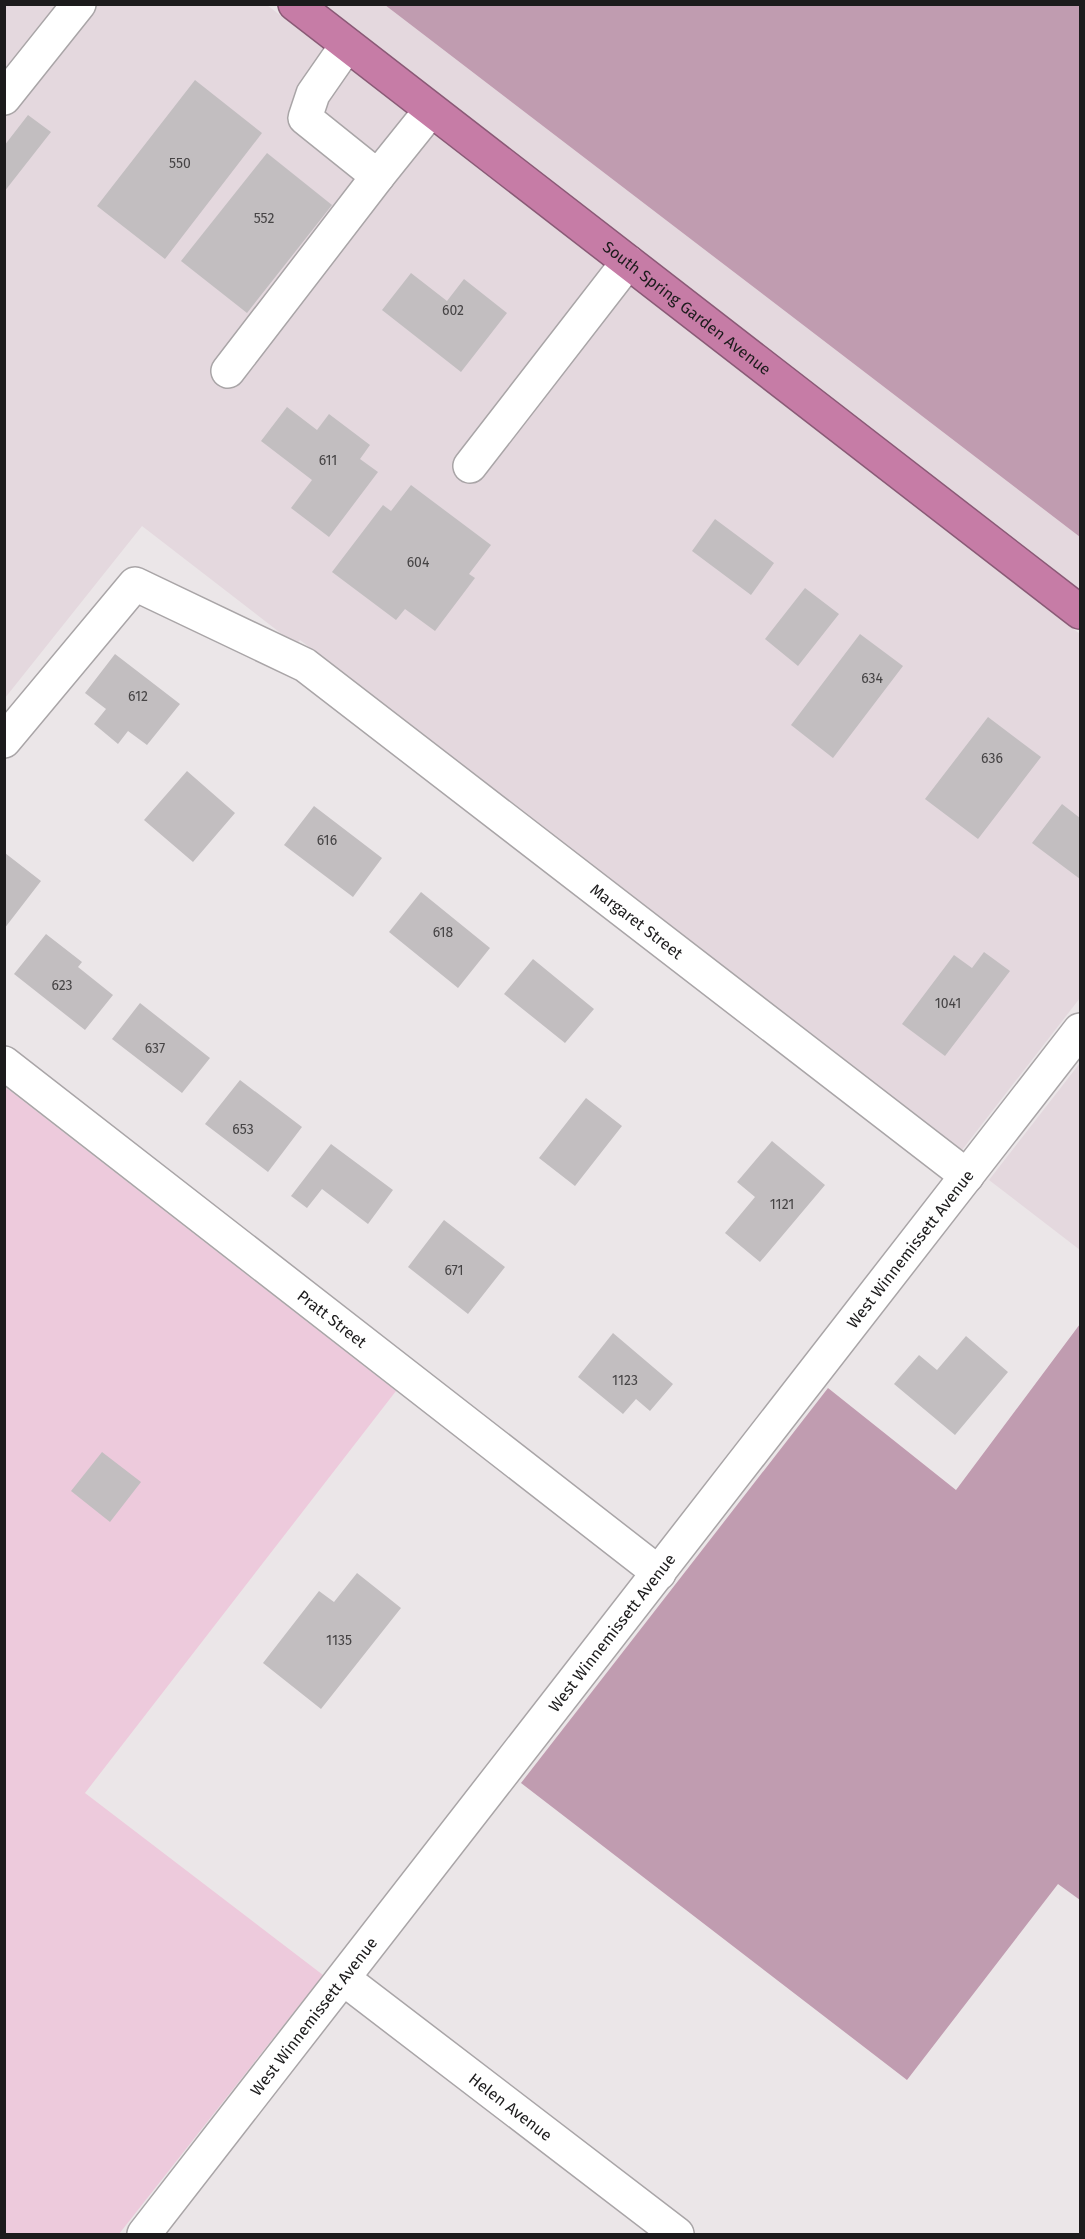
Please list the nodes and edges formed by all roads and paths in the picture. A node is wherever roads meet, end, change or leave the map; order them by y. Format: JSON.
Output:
{"nodes":[{"id":1,"x":79,"y":4,"type":"edge"},
{"id":2,"x":295,"y":4,"type":"edge"},
{"id":3,"x":347,"y":45,"type":"junction"},
{"id":4,"x":4,"y":98,"type":"edge"},
{"id":5,"x":431,"y":110,"type":"junction"},
{"id":6,"x":378,"y":176,"type":"junction"},
{"id":7,"x":628,"y":262,"type":"junction"},
{"id":8,"x":228,"y":371,"type":"dead end"},
{"id":9,"x":470,"y":466,"type":"dead end"},
{"id":10,"x":1080,"y":612,"type":"edge"},
{"id":11,"x":4,"y":741,"type":"edge"},
{"id":12,"x":1080,"y":1030,"type":"edge"},
{"id":13,"x":4,"y":1063,"type":"edge"},
{"id":14,"x":967,"y":1176,"type":"junction"},
{"id":15,"x":659,"y":1573,"type":"junction"},
{"id":16,"x":344,"y":1979,"type":"junction"},
{"id":17,"x":144,"y":2235,"type":"edge"},
{"id":18,"x":677,"y":2235,"type":"edge"}],
"edges":[{"from":1,"to":4,"type":"street"},
{"from":2,"to":3,"type":"highway","name":"South Spring Garden Avenue"},
{"from":3,"to":5,"type":"highway","name":"South Spring Garden Avenue"},
{"from":3,"to":6,"type":"street"},
{"from":5,"to":6,"type":"street"},
{"from":5,"to":7,"type":"highway","name":"South Spring Garden Avenue"},
{"from":6,"to":8,"type":"street"},
{"from":7,"to":9,"type":"street"},
{"from":7,"to":10,"type":"highway","name":"South Spring Garden Avenue"},
{"from":11,"to":14,"type":"street","name":"Margaret Street"},
{"from":12,"to":14,"type":"street","name":"West Winnemissett Avenue"},
{"from":13,"to":15,"type":"street","name":"Pratt Street"},
{"from":14,"to":15,"type":"street","name":"West Winnemissett Avenue"},
{"from":15,"to":16,"type":"street","name":"West Winnemissett Avenue"},
{"from":16,"to":17,"type":"street","name":"West Winnemissett Avenue"},
{"from":16,"to":18,"type":"street","name":"Helen Avenue"}]}
